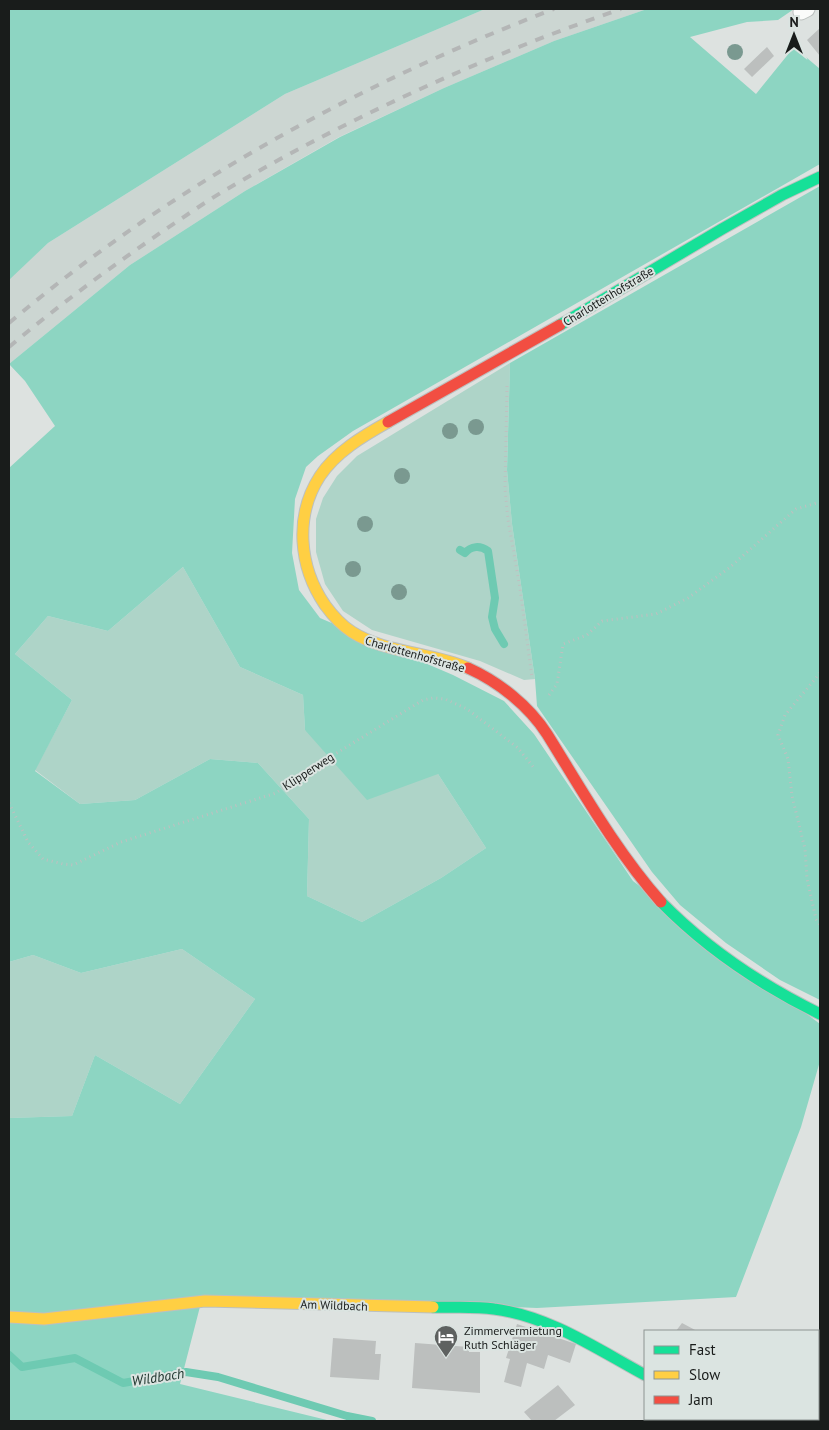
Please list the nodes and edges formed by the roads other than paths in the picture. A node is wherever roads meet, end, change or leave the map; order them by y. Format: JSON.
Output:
{"nodes":[{"id":1,"x":820,"y":177,"type":"edge"},
{"id":2,"x":820,"y":1014,"type":"edge"},
{"id":3,"x":9,"y":1317,"type":"edge"},
{"id":4,"x":644,"y":1374,"type":"edge"}],
"edges":[{"from":1,"to":2,"type":"main road","name":"Charlottenhofstraße"},
{"from":3,"to":4,"type":"main road","name":"Am Wildbach"}]}
